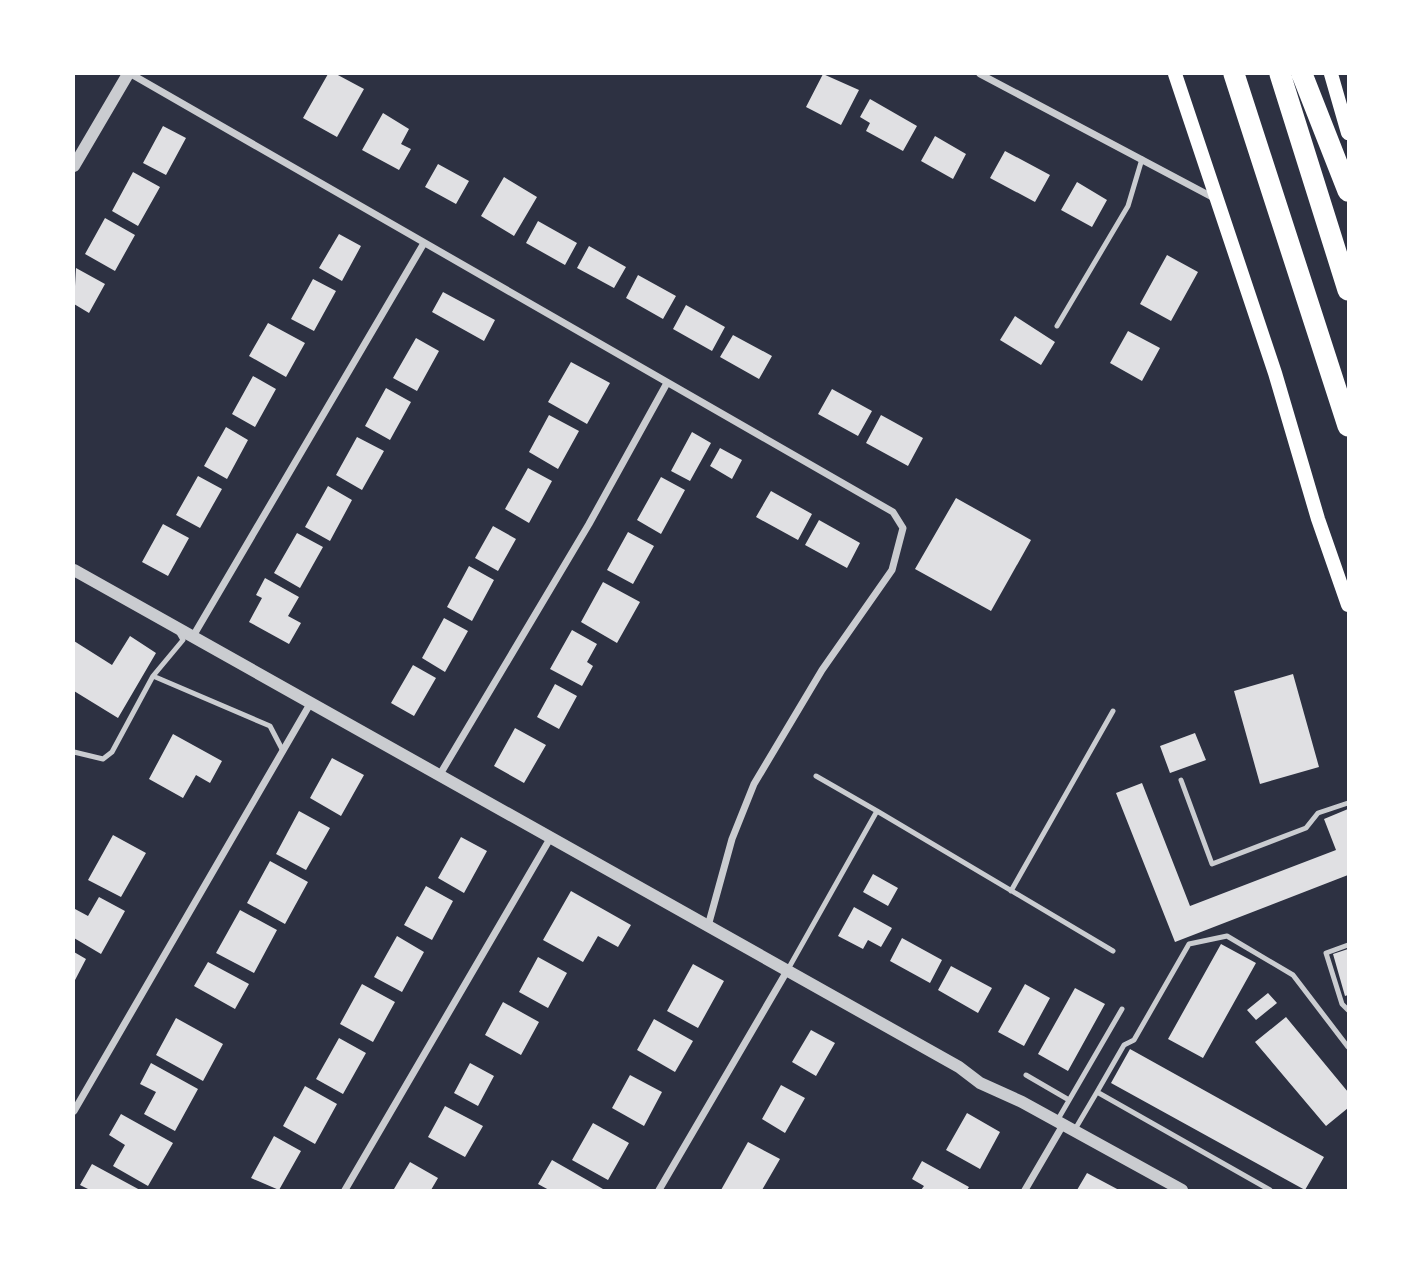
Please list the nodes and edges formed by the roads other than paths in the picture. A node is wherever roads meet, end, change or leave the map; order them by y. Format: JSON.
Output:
{"nodes":[{"id":1,"x":129,"y":74,"type":"edge"},
{"id":2,"x":980,"y":74,"type":"edge"},
{"id":3,"x":1175,"y":74,"type":"edge"},
{"id":4,"x":1234,"y":74,"type":"edge"},
{"id":5,"x":1280,"y":74,"type":"edge"},
{"id":6,"x":1302,"y":74,"type":"edge"},
{"id":7,"x":1331,"y":74,"type":"edge"},
{"id":8,"x":1349,"y":133,"type":"edge"},
{"id":9,"x":1142,"y":159,"type":"junction"},
{"id":10,"x":74,"y":166,"type":"edge"},
{"id":11,"x":1349,"y":191,"type":"edge"},
{"id":12,"x":1215,"y":199,"type":"junction"},
{"id":13,"x":424,"y":243,"type":"junction"},
{"id":14,"x":1349,"y":290,"type":"edge"},
{"id":15,"x":1057,"y":326,"type":"dead end"},
{"id":16,"x":667,"y":383,"type":"junction"},
{"id":17,"x":1349,"y":426,"type":"edge"},
{"id":18,"x":74,"y":570,"type":"edge"},
{"id":19,"x":1349,"y":605,"type":"edge"},
{"id":20,"x":178,"y":631,"type":"junction"},
{"id":21,"x":191,"y":638,"type":"junction"},
{"id":22,"x":153,"y":676,"type":"junction"},
{"id":23,"x":310,"y":704,"type":"junction"},
{"id":24,"x":1113,"y":711,"type":"dead end"},
{"id":25,"x":283,"y":751,"type":"junction"},
{"id":26,"x":74,"y":752,"type":"edge"},
{"id":27,"x":439,"y":776,"type":"junction"},
{"id":28,"x":816,"y":776,"type":"dead end"},
{"id":29,"x":1181,"y":780,"type":"dead end"},
{"id":30,"x":1349,"y":803,"type":"edge"},
{"id":31,"x":877,"y":811,"type":"junction"},
{"id":32,"x":551,"y":837,"type":"junction"},
{"id":33,"x":1011,"y":891,"type":"junction"},
{"id":34,"x":708,"y":926,"type":"junction"},
{"id":35,"x":1349,"y":945,"type":"edge"},
{"id":36,"x":1113,"y":951,"type":"dead end"},
{"id":37,"x":787,"y":971,"type":"junction"},
{"id":38,"x":1122,"y":1009,"type":"dead end"},
{"id":39,"x":1349,"y":1010,"type":"edge"},
{"id":40,"x":1349,"y":1047,"type":"edge"},
{"id":41,"x":1026,"y":1075,"type":"dead end"},
{"id":42,"x":1097,"y":1092,"type":"junction"},
{"id":43,"x":1069,"y":1100,"type":"junction"},
{"id":44,"x":74,"y":1111,"type":"edge"},
{"id":45,"x":1065,"y":1126,"type":"junction"},
{"id":46,"x":345,"y":1191,"type":"edge"},
{"id":47,"x":659,"y":1191,"type":"edge"},
{"id":48,"x":1025,"y":1191,"type":"edge"},
{"id":49,"x":1182,"y":1191,"type":"edge"},
{"id":50,"x":1270,"y":1191,"type":"edge"}],
"edges":[{"from":1,"to":10,"type":"street"},
{"from":1,"to":13,"type":"street"},
{"from":2,"to":9,"type":"street"},
{"from":3,"to":12,"type":"main road"},
{"from":4,"to":17,"type":"highway"},
{"from":5,"to":14,"type":"highway"},
{"from":6,"to":11,"type":"highway"},
{"from":7,"to":8,"type":"main road"},
{"from":9,"to":12,"type":"street"},
{"from":9,"to":15,"type":"lane"},
{"from":12,"to":19,"type":"main road"},
{"from":13,"to":16,"type":"street"},
{"from":13,"to":21,"type":"street"},
{"from":16,"to":27,"type":"street"},
{"from":16,"to":34,"type":"street"},
{"from":18,"to":20,"type":"street"},
{"from":20,"to":21,"type":"street"},
{"from":20,"to":22,"type":"lane"},
{"from":21,"to":23,"type":"street"},
{"from":22,"to":25,"type":"lane"},
{"from":22,"to":26,"type":"lane"},
{"from":23,"to":25,"type":"street"},
{"from":23,"to":27,"type":"street"},
{"from":24,"to":33,"type":"lane"},
{"from":25,"to":44,"type":"street"},
{"from":27,"to":32,"type":"street"},
{"from":28,"to":31,"type":"lane"},
{"from":29,"to":30,"type":"lane"},
{"from":31,"to":33,"type":"lane"},
{"from":31,"to":37,"type":"lane"},
{"from":32,"to":34,"type":"street"},
{"from":32,"to":46,"type":"street"},
{"from":33,"to":36,"type":"lane"},
{"from":34,"to":37,"type":"street"},
{"from":35,"to":39,"type":"lane"},
{"from":37,"to":45,"type":"street"},
{"from":37,"to":47,"type":"street"},
{"from":38,"to":43,"type":"lane"},
{"from":40,"to":42,"type":"lane"},
{"from":41,"to":43,"type":"lane"},
{"from":42,"to":45,"type":"lane"},
{"from":42,"to":50,"type":"lane"},
{"from":43,"to":45,"type":"lane"},
{"from":45,"to":48,"type":"street"},
{"from":45,"to":49,"type":"street"}]}
